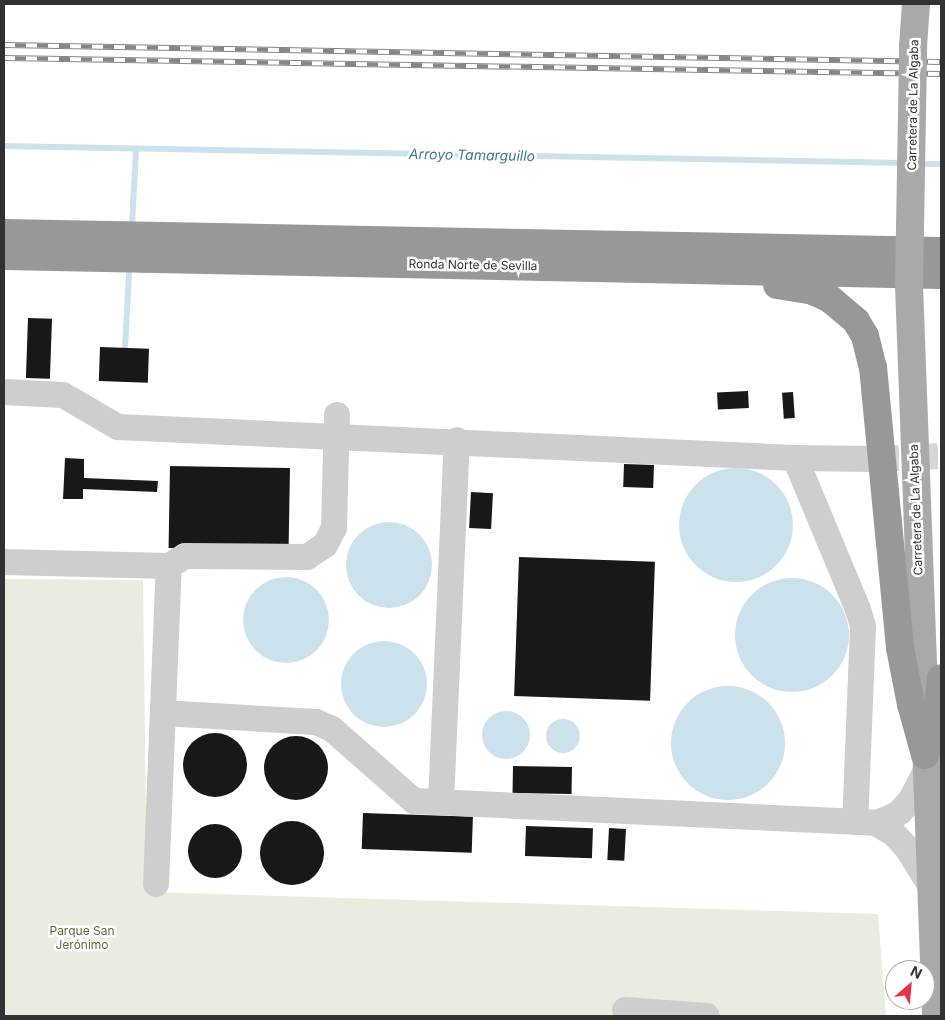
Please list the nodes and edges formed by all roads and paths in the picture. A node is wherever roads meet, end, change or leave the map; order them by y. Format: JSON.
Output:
{"nodes":[{"id":1,"x":916,"y":4,"type":"edge"},
{"id":2,"x":4,"y":232,"type":"edge"},
{"id":3,"x":941,"y":250,"type":"edge"},
{"id":4,"x":4,"y":256,"type":"edge"},
{"id":5,"x":576,"y":267,"type":"junction"},
{"id":6,"x":941,"y":275,"type":"edge"},
{"id":7,"x":4,"y":392,"type":"edge"},
{"id":8,"x":337,"y":425,"type":"junction"},
{"id":9,"x":457,"y":440,"type":"junction"},
{"id":10,"x":795,"y":458,"type":"junction"},
{"id":11,"x":873,"y":459,"type":"tunnel mouth"},
{"id":12,"x":4,"y":562,"type":"edge"},
{"id":13,"x":169,"y":566,"type":"junction"},
{"id":14,"x":941,"y":678,"type":"edge"},
{"id":15,"x":163,"y":713,"type":"junction"},
{"id":16,"x":931,"y":772,"type":"edge"},
{"id":17,"x":441,"y":802,"type":"junction"},
{"id":18,"x":866,"y":823,"type":"junction"},
{"id":19,"x":941,"y":860,"type":"edge"},
{"id":20,"x":156,"y":884,"type":"dead end"},
{"id":21,"x":930,"y":885,"type":"junction"},
{"id":22,"x":625,"y":1010,"type":"dead end"},
{"id":23,"x":707,"y":1016,"type":"edge"},
{"id":24,"x":936,"y":1016,"type":"edge"}],
"edges":[{"from":1,"to":16,"type":"main road","name":"Carretera de La Algaba","bridge":true},
{"from":2,"to":3,"type":"highway","name":"Ronda Norte de Sevilla"},
{"from":4,"to":5,"type":"highway","name":"Ronda Norte de Sevilla"},
{"from":5,"to":6,"type":"highway","name":"Ronda Norte de Sevilla"},
{"from":5,"to":16,"type":"highway"},
{"from":7,"to":8,"type":"lane"},
{"from":8,"to":9,"type":"lane"},
{"from":8,"to":13,"type":"lane"},
{"from":9,"to":10,"type":"lane"},
{"from":9,"to":17,"type":"lane"},
{"from":10,"to":11,"type":"lane"},
{"from":10,"to":18,"type":"lane"},
{"from":12,"to":13,"type":"lane"},
{"from":13,"to":15,"type":"lane"},
{"from":14,"to":16,"type":"highway"},
{"from":15,"to":17,"type":"lane"},
{"from":15,"to":20,"type":"lane"},
{"from":16,"to":18,"type":"lane"},
{"from":16,"to":21,"type":"main road","name":"Carretera de La Algaba"},
{"from":17,"to":18,"type":"lane"},
{"from":18,"to":21,"type":"lane"},
{"from":19,"to":21,"type":"lane"},
{"from":21,"to":24,"type":"main road","name":"Carretera de La Algaba"},
{"from":22,"to":23,"type":"lane"}]}
